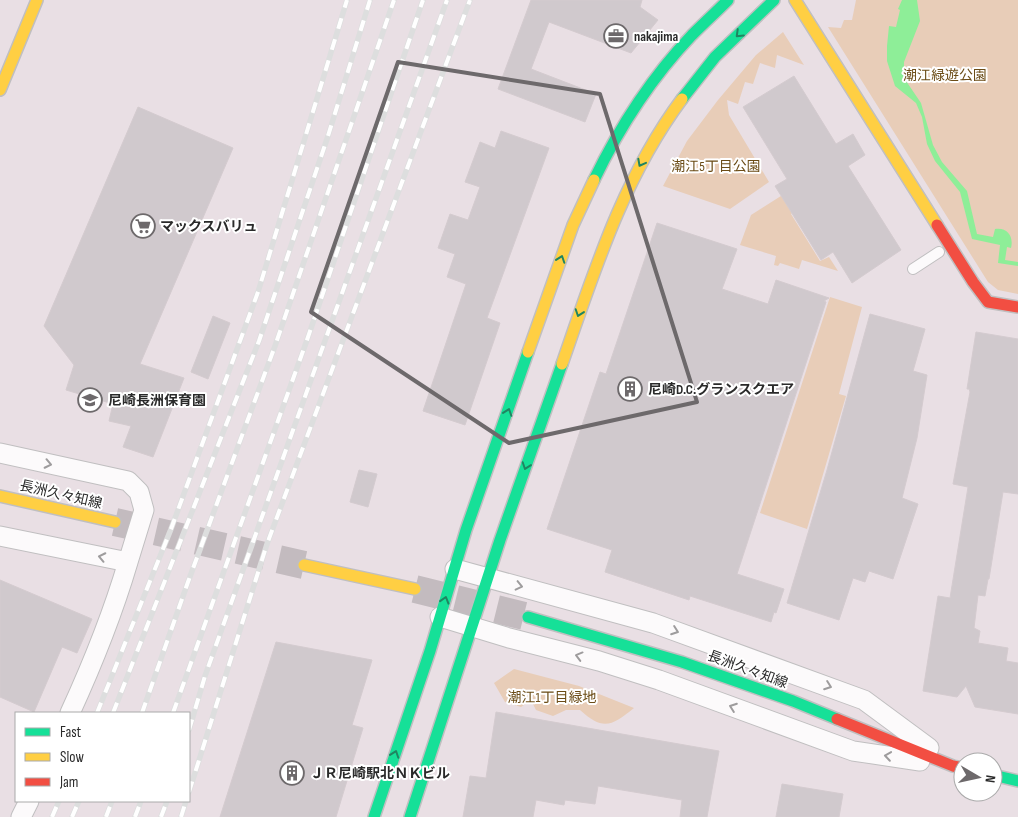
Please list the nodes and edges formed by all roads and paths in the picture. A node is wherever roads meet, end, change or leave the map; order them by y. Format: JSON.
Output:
{"nodes":[{"id":1,"x":38,"y":0,"type":"edge"},
{"id":2,"x":728,"y":0,"type":"edge"},
{"id":3,"x":774,"y":0,"type":"edge"},
{"id":4,"x":795,"y":0,"type":"edge"},
{"id":5,"x":0,"y":90,"type":"edge"},
{"id":6,"x":939,"y":252,"type":"dead end"},
{"id":7,"x":913,"y":269,"type":"dead end"},
{"id":8,"x":1018,"y":307,"type":"edge"},
{"id":9,"x":0,"y":453,"type":"edge"},
{"id":10,"x":0,"y":496,"type":"edge"},
{"id":11,"x":116,"y":522,"type":"tunnel mouth"},
{"id":12,"x":0,"y":536,"type":"edge"},
{"id":13,"x":128,"y":562,"type":"junction"},
{"id":14,"x":304,"y":565,"type":"tunnel mouth"},
{"id":15,"x":455,"y":569,"type":"junction"},
{"id":16,"x":487,"y":578,"type":"junction"},
{"id":17,"x":415,"y":589,"type":"tunnel mouth"},
{"id":18,"x":440,"y":617,"type":"junction"},
{"id":19,"x":528,"y":617,"type":"tunnel mouth"},
{"id":20,"x":472,"y":626,"type":"junction"},
{"id":21,"x":70,"y":712,"type":"edge"},
{"id":22,"x":953,"y":763,"type":"edge"},
{"id":23,"x":953,"y":765,"type":"edge"},
{"id":24,"x":953,"y":766,"type":"edge"},
{"id":25,"x":1003,"y":777,"type":"edge"},
{"id":26,"x":1018,"y":780,"type":"edge"},
{"id":27,"x":28,"y":802,"type":"edge"},
{"id":28,"x":21,"y":817,"type":"edge"},
{"id":29,"x":374,"y":817,"type":"edge"},
{"id":30,"x":410,"y":817,"type":"edge"}],
"edges":[{"from":1,"to":5,"type":"street"},
{"from":15,"to":2,"type":"street","one_way":true},
{"from":3,"to":16,"type":"street","one_way":true},
{"from":4,"to":8,"type":"street"},
{"from":6,"to":7,"type":"lane"},
{"from":9,"to":13,"type":"street","one_way":true},
{"from":10,"to":11,"type":"street","name":"長洲久々知線"},
{"from":13,"to":12,"type":"street","one_way":true},
{"from":13,"to":21,"type":"street"},
{"from":14,"to":17,"type":"street"},
{"from":15,"to":16,"type":"street"},
{"from":18,"to":15,"type":"street","one_way":true},
{"from":16,"to":20,"type":"street"},
{"from":16,"to":22,"type":"street","one_way":true},
{"from":18,"to":20,"type":"street"},
{"from":29,"to":18,"type":"street","one_way":true},
{"from":19,"to":23,"type":"street","name":"長洲久々知線"},
{"from":24,"to":20,"type":"street","one_way":true},
{"from":20,"to":30,"type":"street"},
{"from":25,"to":26,"type":"street"},
{"from":27,"to":28,"type":"street"}]}
